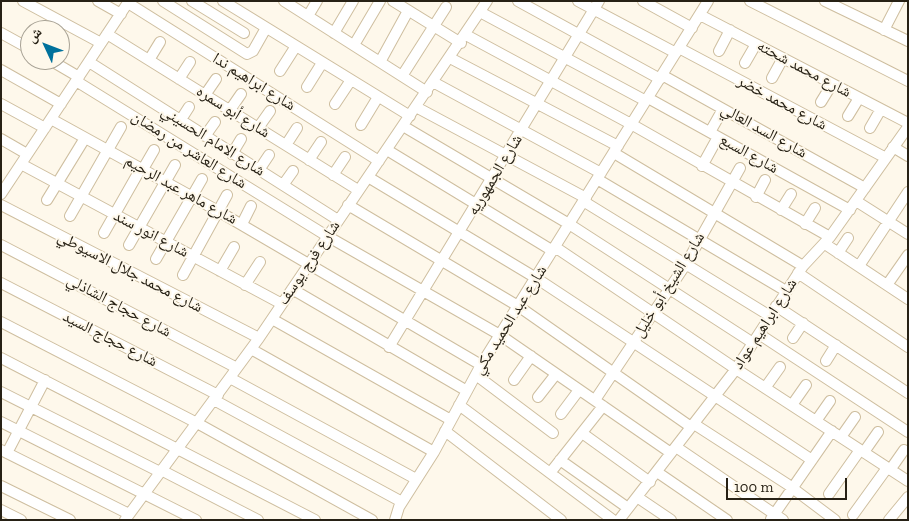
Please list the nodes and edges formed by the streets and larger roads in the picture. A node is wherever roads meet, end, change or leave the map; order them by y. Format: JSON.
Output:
{"nodes":[{"id":1,"x":23,"y":1,"type":"edge"},
{"id":2,"x":98,"y":1,"type":"edge"},
{"id":3,"x":163,"y":1,"type":"edge"},
{"id":4,"x":192,"y":1,"type":"edge"},
{"id":5,"x":223,"y":1,"type":"edge"},
{"id":6,"x":284,"y":1,"type":"edge"},
{"id":7,"x":317,"y":1,"type":"edge"},
{"id":8,"x":353,"y":1,"type":"edge"},
{"id":9,"x":380,"y":1,"type":"edge"},
{"id":10,"x":393,"y":1,"type":"edge"},
{"id":11,"x":518,"y":1,"type":"edge"},
{"id":12,"x":578,"y":1,"type":"edge"},
{"id":13,"x":643,"y":1,"type":"edge"},
{"id":14,"x":750,"y":1,"type":"edge"},
{"id":15,"x":825,"y":1,"type":"edge"},
{"id":16,"x":899,"y":1,"type":"edge"},
{"id":17,"x":129,"y":2,"type":"edge"},
{"id":18,"x":708,"y":2,"type":"edge"},
{"id":19,"x":483,"y":5,"type":"edge"},
{"id":20,"x":596,"y":5,"type":"edge"},
{"id":21,"x":408,"y":7,"type":"edge"},
{"id":22,"x":446,"y":7,"type":"dead end"},
{"id":23,"x":121,"y":14,"type":"junction"},
{"id":24,"x":700,"y":15,"type":"junction"},
{"id":25,"x":308,"y":16,"type":"junction"},
{"id":26,"x":434,"y":26,"type":"junction"},
{"id":27,"x":266,"y":28,"type":"junction"},
{"id":28,"x":692,"y":28,"type":"junction"},
{"id":29,"x":730,"y":30,"type":"junction"},
{"id":30,"x":884,"y":30,"type":"junction"},
{"id":31,"x":334,"y":32,"type":"junction"},
{"id":32,"x":1,"y":33,"type":"edge"},
{"id":33,"x":244,"y":33,"type":"dead end"},
{"id":34,"x":108,"y":34,"type":"junction"},
{"id":35,"x":579,"y":34,"type":"junction"},
{"id":36,"x":463,"y":39,"type":"junction"},
{"id":37,"x":908,"y":41,"type":"edge"},
{"id":38,"x":160,"y":42,"type":"dead end"},
{"id":39,"x":20,"y":43,"type":"edge"},
{"id":40,"x":101,"y":43,"type":"junction"},
{"id":41,"x":756,"y":44,"type":"junction"},
{"id":42,"x":354,"y":45,"type":"junction"},
{"id":43,"x":296,"y":46,"type":"junction"},
{"id":44,"x":677,"y":50,"type":"junction"},
{"id":45,"x":719,"y":51,"type":"dead end"},
{"id":46,"x":450,"y":58,"type":"junction"},
{"id":47,"x":565,"y":58,"type":"junction"},
{"id":48,"x":783,"y":58,"type":"junction"},
{"id":49,"x":148,"y":60,"type":"junction"},
{"id":50,"x":89,"y":62,"type":"junction"},
{"id":51,"x":190,"y":62,"type":"dead end"},
{"id":52,"x":380,"y":62,"type":"junction"},
{"id":53,"x":322,"y":63,"type":"junction"},
{"id":54,"x":745,"y":63,"type":"dead end"},
{"id":55,"x":1,"y":70,"type":"edge"},
{"id":56,"x":65,"y":70,"type":"edge"},
{"id":57,"x":280,"y":71,"type":"dead end"},
{"id":58,"x":402,"y":76,"type":"junction"},
{"id":59,"x":661,"y":77,"type":"junction"},
{"id":60,"x":772,"y":78,"type":"dead end"},
{"id":61,"x":78,"y":79,"type":"junction"},
{"id":62,"x":179,"y":79,"type":"junction"},
{"id":63,"x":216,"y":79,"type":"dead end"},
{"id":64,"x":351,"y":80,"type":"junction"},
{"id":65,"x":551,"y":80,"type":"junction"},
{"id":66,"x":908,"y":81,"type":"edge"},
{"id":67,"x":433,"y":82,"type":"junction"},
{"id":68,"x":832,"y":84,"type":"junction"},
{"id":69,"x":307,"y":87,"type":"dead end"},
{"id":70,"x":427,"y":92,"type":"junction"},
{"id":71,"x":241,"y":94,"type":"dead end"},
{"id":72,"x":206,"y":95,"type":"junction"},
{"id":73,"x":378,"y":97,"type":"junction"},
{"id":74,"x":859,"y":98,"type":"junction"},
{"id":75,"x":647,"y":99,"type":"junction"},
{"id":76,"x":821,"y":102,"type":"dead end"},
{"id":77,"x":1,"y":104,"type":"edge"},
{"id":78,"x":61,"y":104,"type":"junction"},
{"id":79,"x":335,"y":104,"type":"dead end"},
{"id":80,"x":537,"y":104,"type":"junction"},
{"id":81,"x":189,"y":107,"type":"dead end"},
{"id":82,"x":416,"y":108,"type":"junction"},
{"id":83,"x":723,"y":109,"type":"junction"},
{"id":84,"x":881,"y":109,"type":"junction"},
{"id":85,"x":230,"y":110,"type":"junction"},
{"id":86,"x":270,"y":111,"type":"dead end"},
{"id":87,"x":410,"y":116,"type":"junction"},
{"id":88,"x":848,"y":116,"type":"dead end"},
{"id":89,"x":51,"y":119,"type":"junction"},
{"id":90,"x":180,"y":121,"type":"junction"},
{"id":91,"x":214,"y":122,"type":"dead end"},
{"id":92,"x":631,"y":124,"type":"junction"},
{"id":93,"x":361,"y":125,"type":"dead end"},
{"id":94,"x":908,"y":125,"type":"edge"},
{"id":95,"x":403,"y":126,"type":"junction"},
{"id":96,"x":121,"y":127,"type":"dead end"},
{"id":97,"x":45,"y":128,"type":"junction"},
{"id":98,"x":258,"y":128,"type":"junction"},
{"id":99,"x":297,"y":128,"type":"dead end"},
{"id":100,"x":870,"y":128,"type":"dead end"},
{"id":101,"x":522,"y":130,"type":"junction"},
{"id":102,"x":714,"y":134,"type":"junction"},
{"id":103,"x":205,"y":136,"type":"junction"},
{"id":104,"x":85,"y":138,"type":"junction"},
{"id":105,"x":1,"y":139,"type":"edge"},
{"id":106,"x":241,"y":139,"type":"dead end"},
{"id":107,"x":321,"y":142,"type":"dead end"},
{"id":108,"x":286,"y":145,"type":"junction"},
{"id":109,"x":893,"y":148,"type":"junction"},
{"id":110,"x":616,"y":149,"type":"junction"},
{"id":111,"x":108,"y":150,"type":"junction"},
{"id":112,"x":154,"y":150,"type":"dead end"},
{"id":113,"x":386,"y":150,"type":"junction"},
{"id":114,"x":28,"y":154,"type":"junction"},
{"id":115,"x":232,"y":154,"type":"junction"},
{"id":116,"x":269,"y":155,"type":"dead end"},
{"id":117,"x":507,"y":155,"type":"junction"},
{"id":118,"x":908,"y":156,"type":"edge"},
{"id":119,"x":345,"y":157,"type":"dead end"},
{"id":120,"x":886,"y":158,"type":"junction"},
{"id":121,"x":309,"y":160,"type":"junction"},
{"id":122,"x":379,"y":161,"type":"junction"},
{"id":123,"x":21,"y":164,"type":"junction"},
{"id":124,"x":175,"y":165,"type":"dead end"},
{"id":125,"x":702,"y":166,"type":"junction"},
{"id":126,"x":142,"y":168,"type":"junction"},
{"id":127,"x":740,"y":168,"type":"dead end"},
{"id":128,"x":259,"y":170,"type":"junction"},
{"id":129,"x":293,"y":171,"type":"dead end"},
{"id":130,"x":333,"y":174,"type":"junction"},
{"id":131,"x":368,"y":176,"type":"junction"},
{"id":132,"x":599,"y":176,"type":"junction"},
{"id":133,"x":493,"y":179,"type":"junction"},
{"id":134,"x":202,"y":180,"type":"dead end"},
{"id":135,"x":765,"y":180,"type":"dead end"},
{"id":136,"x":5,"y":181,"type":"edge"},
{"id":137,"x":165,"y":181,"type":"junction"},
{"id":138,"x":731,"y":182,"type":"junction"},
{"id":139,"x":57,"y":184,"type":"junction"},
{"id":140,"x":283,"y":185,"type":"junction"},
{"id":141,"x":865,"y":188,"type":"junction"},
{"id":142,"x":358,"y":190,"type":"junction"},
{"id":143,"x":908,"y":192,"type":"edge"},
{"id":144,"x":1,"y":194,"type":"edge"},
{"id":145,"x":791,"y":194,"type":"dead end"},
{"id":146,"x":227,"y":195,"type":"dead end"},
{"id":147,"x":81,"y":196,"type":"junction"},
{"id":148,"x":192,"y":196,"type":"junction"},
{"id":149,"x":756,"y":196,"type":"junction"},
{"id":150,"x":585,"y":199,"type":"junction"},
{"id":151,"x":47,"y":200,"type":"dead end"},
{"id":152,"x":1,"y":205,"type":"edge"},
{"id":153,"x":477,"y":205,"type":"junction"},
{"id":154,"x":251,"y":206,"type":"dead end"},
{"id":155,"x":348,"y":206,"type":"junction"},
{"id":156,"x":853,"y":206,"type":"junction"},
{"id":157,"x":815,"y":208,"type":"dead end"},
{"id":158,"x":781,"y":210,"type":"junction"},
{"id":159,"x":218,"y":211,"type":"junction"},
{"id":160,"x":713,"y":212,"type":"junction"},
{"id":161,"x":114,"y":214,"type":"junction"},
{"id":162,"x":70,"y":216,"type":"dead end"},
{"id":163,"x":338,"y":220,"type":"junction"},
{"id":164,"x":888,"y":222,"type":"junction"},
{"id":165,"x":242,"y":224,"type":"junction"},
{"id":166,"x":569,"y":224,"type":"junction"},
{"id":167,"x":805,"y":224,"type":"junction"},
{"id":168,"x":139,"y":227,"type":"junction"},
{"id":169,"x":104,"y":232,"type":"dead end"},
{"id":170,"x":460,"y":232,"type":"junction"},
{"id":171,"x":908,"y":234,"type":"edge"},
{"id":172,"x":327,"y":236,"type":"junction"},
{"id":173,"x":699,"y":238,"type":"junction"},
{"id":174,"x":848,"y":238,"type":"dead end"},
{"id":175,"x":828,"y":241,"type":"junction"},
{"id":176,"x":166,"y":242,"type":"junction"},
{"id":177,"x":1,"y":245,"type":"edge"},
{"id":178,"x":129,"y":245,"type":"dead end"},
{"id":179,"x":234,"y":247,"type":"dead end"},
{"id":180,"x":554,"y":249,"type":"junction"},
{"id":181,"x":838,"y":253,"type":"junction"},
{"id":182,"x":908,"y":255,"type":"edge"},
{"id":183,"x":193,"y":256,"type":"junction"},
{"id":184,"x":156,"y":259,"type":"dead end"},
{"id":185,"x":442,"y":261,"type":"junction"},
{"id":186,"x":260,"y":262,"type":"dead end"},
{"id":187,"x":309,"y":263,"type":"junction"},
{"id":188,"x":686,"y":264,"type":"junction"},
{"id":189,"x":859,"y":266,"type":"junction"},
{"id":190,"x":800,"y":270,"type":"junction"},
{"id":191,"x":220,"y":271,"type":"junction"},
{"id":192,"x":183,"y":275,"type":"dead end"},
{"id":193,"x":536,"y":278,"type":"junction"},
{"id":194,"x":1,"y":283,"type":"edge"},
{"id":195,"x":246,"y":285,"type":"junction"},
{"id":196,"x":888,"y":286,"type":"junction"},
{"id":197,"x":292,"y":289,"type":"junction"},
{"id":198,"x":424,"y":290,"type":"junction"},
{"id":199,"x":669,"y":290,"type":"junction"},
{"id":200,"x":786,"y":291,"type":"junction"},
{"id":201,"x":908,"y":299,"type":"edge"},
{"id":202,"x":282,"y":304,"type":"junction"},
{"id":203,"x":518,"y":306,"type":"junction"},
{"id":204,"x":776,"y":306,"type":"junction"},
{"id":205,"x":654,"y":313,"type":"junction"},
{"id":206,"x":770,"y":316,"type":"junction"},
{"id":207,"x":272,"y":319,"type":"junction"},
{"id":208,"x":406,"y":320,"type":"junction"},
{"id":209,"x":1,"y":322,"type":"edge"},
{"id":210,"x":803,"y":323,"type":"junction"},
{"id":211,"x":500,"y":335,"type":"junction"},
{"id":212,"x":259,"y":338,"type":"junction"},
{"id":213,"x":793,"y":338,"type":"dead end"},
{"id":214,"x":756,"y":339,"type":"junction"},
{"id":215,"x":634,"y":342,"type":"junction"},
{"id":216,"x":836,"y":345,"type":"junction"},
{"id":217,"x":389,"y":347,"type":"junction"},
{"id":218,"x":908,"y":347,"type":"edge"},
{"id":219,"x":251,"y":350,"type":"junction"},
{"id":220,"x":531,"y":356,"type":"junction"},
{"id":221,"x":1,"y":358,"type":"edge"},
{"id":222,"x":826,"y":361,"type":"dead end"},
{"id":223,"x":481,"y":365,"type":"junction"},
{"id":224,"x":780,"y":367,"type":"dead end"},
{"id":225,"x":237,"y":368,"type":"junction"},
{"id":226,"x":736,"y":369,"type":"junction"},
{"id":227,"x":613,"y":373,"type":"junction"},
{"id":228,"x":556,"y":374,"type":"junction"},
{"id":229,"x":476,"y":375,"type":"junction"},
{"id":230,"x":230,"y":378,"type":"junction"},
{"id":231,"x":45,"y":380,"type":"junction"},
{"id":232,"x":514,"y":380,"type":"dead end"},
{"id":233,"x":806,"y":385,"type":"dead end"},
{"id":234,"x":765,"y":388,"type":"junction"},
{"id":235,"x":579,"y":390,"type":"junction"},
{"id":236,"x":467,"y":391,"type":"junction"},
{"id":237,"x":1,"y":392,"type":"edge"},
{"id":238,"x":908,"y":393,"type":"edge"},
{"id":239,"x":716,"y":396,"type":"junction"},
{"id":240,"x":538,"y":397,"type":"dead end"},
{"id":241,"x":216,"y":398,"type":"junction"},
{"id":242,"x":830,"y":401,"type":"dead end"},
{"id":243,"x":599,"y":403,"type":"junction"},
{"id":244,"x":459,"y":405,"type":"junction"},
{"id":245,"x":792,"y":405,"type":"junction"},
{"id":246,"x":31,"y":407,"type":"junction"},
{"id":247,"x":561,"y":414,"type":"dead end"},
{"id":248,"x":855,"y":417,"type":"dead end"},
{"id":249,"x":451,"y":420,"type":"junction"},
{"id":250,"x":816,"y":421,"type":"junction"},
{"id":251,"x":1,"y":422,"type":"edge"},
{"id":252,"x":197,"y":423,"type":"junction"},
{"id":253,"x":692,"y":426,"type":"junction"},
{"id":254,"x":19,"y":430,"type":"junction"},
{"id":255,"x":445,"y":431,"type":"junction"},
{"id":256,"x":878,"y":432,"type":"dead end"},
{"id":257,"x":908,"y":432,"type":"edge"},
{"id":258,"x":553,"y":433,"type":"dead end"},
{"id":259,"x":582,"y":433,"type":"junction"},
{"id":260,"x":836,"y":434,"type":"junction"},
{"id":261,"x":178,"y":448,"type":"junction"},
{"id":262,"x":673,"y":450,"type":"junction"},
{"id":263,"x":904,"y":450,"type":"dead end"},
{"id":264,"x":4,"y":451,"type":"edge"},
{"id":265,"x":862,"y":451,"type":"junction"},
{"id":266,"x":434,"y":452,"type":"junction"},
{"id":267,"x":560,"y":460,"type":"junction"},
{"id":268,"x":812,"y":460,"type":"junction"},
{"id":269,"x":889,"y":469,"type":"junction"},
{"id":270,"x":161,"y":471,"type":"junction"},
{"id":271,"x":657,"y":472,"type":"junction"},
{"id":272,"x":550,"y":473,"type":"junction"},
{"id":273,"x":416,"y":479,"type":"junction"},
{"id":274,"x":908,"y":481,"type":"edge"},
{"id":275,"x":650,"y":482,"type":"junction"},
{"id":276,"x":1,"y":486,"type":"edge"},
{"id":277,"x":792,"y":489,"type":"junction"},
{"id":278,"x":144,"y":494,"type":"junction"},
{"id":279,"x":829,"y":494,"type":"dead end"},
{"id":280,"x":637,"y":497,"type":"junction"},
{"id":281,"x":908,"y":497,"type":"edge"},
{"id":282,"x":402,"y":502,"type":"junction"},
{"id":283,"x":628,"y":508,"type":"junction"},
{"id":284,"x":1,"y":510,"type":"edge"},
{"id":285,"x":853,"y":515,"type":"dead end"},
{"id":286,"x":127,"y":518,"type":"edge"},
{"id":287,"x":776,"y":518,"type":"edge"},
{"id":288,"x":397,"y":519,"type":"edge"},
{"id":289,"x":21,"y":520,"type":"edge"},
{"id":290,"x":70,"y":520,"type":"edge"},
{"id":291,"x":196,"y":520,"type":"edge"},
{"id":292,"x":258,"y":520,"type":"edge"},
{"id":293,"x":315,"y":520,"type":"edge"},
{"id":294,"x":372,"y":520,"type":"edge"},
{"id":295,"x":561,"y":520,"type":"edge"},
{"id":296,"x":612,"y":520,"type":"edge"},
{"id":297,"x":619,"y":520,"type":"edge"},
{"id":298,"x":671,"y":520,"type":"edge"},
{"id":299,"x":727,"y":520,"type":"edge"},
{"id":300,"x":835,"y":520,"type":"edge"},
{"id":301,"x":889,"y":520,"type":"edge"}],
"edges":[{"from":1,"to":40,"type":"street"},
{"from":2,"to":23,"type":"street"},
{"from":3,"to":27,"type":"street"},
{"from":4,"to":33,"type":"street"},
{"from":5,"to":27,"type":"street"},
{"from":6,"to":25,"type":"street"},
{"from":7,"to":25,"type":"street"},
{"from":8,"to":31,"type":"street"},
{"from":9,"to":42,"type":"street"},
{"from":10,"to":21,"type":"street"},
{"from":11,"to":35,"type":"street","name":"شارع السد العالي"},
{"from":12,"to":20,"type":"street","name":"شارع محمد خضر"},
{"from":13,"to":28,"type":"street"},
{"from":14,"to":66,"type":"street"},
{"from":15,"to":30,"type":"street"},
{"from":16,"to":30,"type":"street"},
{"from":17,"to":23,"type":"street"},
{"from":17,"to":122,"type":"street","name":"شارع ابراهيم ندا"},
{"from":18,"to":24,"type":"street","name":"شارع عبد الحميد مكي"},
{"from":19,"to":36,"type":"street","name":"شارع فرج يوسف"},
{"from":19,"to":47,"type":"street","name":"شارع السبع"},
{"from":20,"to":35,"type":"street","name":"شارع الجمهوريه"},
{"from":20,"to":44,"type":"street","name":"شارع محمد خضر"},
{"from":21,"to":26,"type":"street"},
{"from":21,"to":52,"type":"street"},
{"from":22,"to":26,"type":"street"},
{"from":23,"to":34,"type":"street"},
{"from":24,"to":28,"type":"street","name":"شارع عبد الحميد مكي"},
{"from":24,"to":29,"type":"street","name":"شارع محمد شحته"},
{"from":25,"to":31,"type":"street"},
{"from":26,"to":36,"type":"street"},
{"from":26,"to":58,"type":"street"},
{"from":27,"to":43,"type":"street"},
{"from":28,"to":44,"type":"street","name":"شارع عبد الحميد مكي"},
{"from":29,"to":41,"type":"street","name":"شارع محمد شحته"},
{"from":29,"to":45,"type":"street"},
{"from":30,"to":37,"type":"street"},
{"from":31,"to":42,"type":"street"},
{"from":32,"to":39,"type":"street"},
{"from":34,"to":40,"type":"street"},
{"from":34,"to":49,"type":"street","name":"شارع أبو سمره"},
{"from":35,"to":47,"type":"street","name":"شارع الجمهوريه"},
{"from":35,"to":59,"type":"street","name":"شارع السد العالي"},
{"from":36,"to":46,"type":"street","name":"شارع فرج يوسف"},
{"from":36,"to":65,"type":"street"},
{"from":38,"to":49,"type":"street"},
{"from":40,"to":50,"type":"street"},
{"from":41,"to":48,"type":"street","name":"شارع محمد شحته"},
{"from":41,"to":54,"type":"street"},
{"from":42,"to":52,"type":"street"},
{"from":43,"to":53,"type":"street"},
{"from":43,"to":57,"type":"street"},
{"from":44,"to":59,"type":"street","name":"شارع عبد الحميد مكي"},
{"from":44,"to":120,"type":"street","name":"شارع محمد خضر"},
{"from":46,"to":67,"type":"street","name":"شارع فرج يوسف"},
{"from":46,"to":80,"type":"street"},
{"from":47,"to":65,"type":"street","name":"شارع الجمهوريه"},
{"from":47,"to":75,"type":"street","name":"شارع السبع"},
{"from":48,"to":60,"type":"street"},
{"from":48,"to":68,"type":"street","name":"شارع محمد شحته"},
{"from":49,"to":62,"type":"street","name":"شارع أبو سمره"},
{"from":50,"to":61,"type":"street"},
{"from":50,"to":90,"type":"street","name":"شارع الامام الحسيني"},
{"from":51,"to":62,"type":"street"},
{"from":52,"to":58,"type":"street"},
{"from":53,"to":64,"type":"street"},
{"from":53,"to":69,"type":"street"},
{"from":55,"to":78,"type":"street"},
{"from":56,"to":61,"type":"street","name":"شارع العاشر من رمضان"},
{"from":58,"to":70,"type":"street"},
{"from":59,"to":75,"type":"street","name":"شارع عبد الحميد مكي"},
{"from":59,"to":83,"type":"street","name":"شارع السد العالي"},
{"from":61,"to":78,"type":"street"},
{"from":61,"to":172,"type":"street","name":"شارع العاشر من رمضان"},
{"from":62,"to":72,"type":"street","name":"شارع أبو سمره"},
{"from":63,"to":72,"type":"street"},
{"from":64,"to":73,"type":"street"},
{"from":64,"to":79,"type":"street"},
{"from":65,"to":80,"type":"street","name":"شارع الجمهوريه"},
{"from":65,"to":92,"type":"street"},
{"from":67,"to":70,"type":"street","name":"شارع فرج يوسف"},
{"from":67,"to":101,"type":"street"},
{"from":68,"to":74,"type":"street","name":"شارع محمد شحته"},
{"from":68,"to":76,"type":"street"},
{"from":70,"to":82,"type":"street","name":"شارع فرج يوسف"},
{"from":71,"to":85,"type":"street"},
{"from":72,"to":85,"type":"street","name":"شارع أبو سمره"},
{"from":73,"to":87,"type":"street"},
{"from":73,"to":93,"type":"street"},
{"from":74,"to":84,"type":"street","name":"شارع محمد شحته"},
{"from":74,"to":88,"type":"street"},
{"from":75,"to":92,"type":"street","name":"شارع عبد الحميد مكي"},
{"from":75,"to":102,"type":"street","name":"شارع السبع"},
{"from":77,"to":97,"type":"street"},
{"from":78,"to":89,"type":"street"},
{"from":80,"to":101,"type":"street","name":"شارع الجمهوريه"},
{"from":80,"to":110,"type":"street"},
{"from":81,"to":90,"type":"street"},
{"from":82,"to":87,"type":"street","name":"شارع فرج يوسف"},
{"from":82,"to":117,"type":"street"},
{"from":83,"to":102,"type":"street"},
{"from":83,"to":141,"type":"street","name":"شارع السد العالي"},
{"from":84,"to":94,"type":"street","name":"شارع محمد شحته"},
{"from":84,"to":100,"type":"street"},
{"from":85,"to":98,"type":"street","name":"شارع أبو سمره"},
{"from":86,"to":98,"type":"street"},
{"from":87,"to":95,"type":"street","name":"شارع فرج يوسف"},
{"from":89,"to":97,"type":"street"},
{"from":89,"to":104,"type":"street","name":"شارع ماهر عبد الرحيم"},
{"from":90,"to":103,"type":"street","name":"شارع الامام الحسيني"},
{"from":91,"to":103,"type":"street"},
{"from":92,"to":110,"type":"street","name":"شارع عبد الحميد مكي"},
{"from":92,"to":125,"type":"street"},
{"from":94,"to":109,"type":"street","name":"شارع ابراهيم عواد"},
{"from":95,"to":113,"type":"street","name":"شارع فرج يوسف"},
{"from":95,"to":133,"type":"street"},
{"from":96,"to":111,"type":"street"},
{"from":97,"to":114,"type":"street"},
{"from":98,"to":108,"type":"street","name":"شارع أبو سمره"},
{"from":99,"to":108,"type":"street"},
{"from":101,"to":117,"type":"street","name":"شارع الجمهوريه"},
{"from":101,"to":132,"type":"street"},
{"from":102,"to":125,"type":"street"},
{"from":102,"to":156,"type":"street","name":"شارع السبع"},
{"from":103,"to":115,"type":"street","name":"شارع الامام الحسيني"},
{"from":104,"to":111,"type":"street","name":"شارع ماهر عبد الرحيم"},
{"from":104,"to":139,"type":"street"},
{"from":105,"to":114,"type":"street"},
{"from":106,"to":115,"type":"street"},
{"from":107,"to":121,"type":"street"},
{"from":108,"to":121,"type":"street","name":"شارع أبو سمره"},
{"from":109,"to":118,"type":"street"},
{"from":109,"to":120,"type":"street","name":"شارع ابراهيم عواد"},
{"from":110,"to":132,"type":"street","name":"شارع عبد الحميد مكي"},
{"from":110,"to":160,"type":"street"},
{"from":111,"to":126,"type":"street","name":"شارع ماهر عبد الرحيم"},
{"from":111,"to":147,"type":"street"},
{"from":112,"to":126,"type":"street"},
{"from":113,"to":122,"type":"street","name":"شارع فرج يوسف"},
{"from":113,"to":153,"type":"street"},
{"from":114,"to":123,"type":"street"},
{"from":115,"to":128,"type":"street","name":"شارع الامام الحسيني"},
{"from":116,"to":128,"type":"street"},
{"from":117,"to":133,"type":"street","name":"شارع الجمهوريه"},
{"from":117,"to":150,"type":"street"},
{"from":119,"to":130,"type":"street"},
{"from":120,"to":141,"type":"street","name":"شارع ابراهيم عواد"},
{"from":121,"to":130,"type":"street","name":"شارع أبو سمره"},
{"from":122,"to":131,"type":"street","name":"شارع فرج يوسف"},
{"from":123,"to":136,"type":"street"},
{"from":123,"to":139,"type":"street","name":"شارع انور سند"},
{"from":124,"to":137,"type":"street"},
{"from":125,"to":138,"type":"street"},
{"from":126,"to":137,"type":"street","name":"شارع ماهر عبد الرحيم"},
{"from":126,"to":161,"type":"street"},
{"from":127,"to":138,"type":"street","name":"شارع الشيخ أبو خليل"},
{"from":128,"to":140,"type":"street","name":"شارع الامام الحسيني"},
{"from":129,"to":140,"type":"street"},
{"from":130,"to":142,"type":"street","name":"شارع أبو سمره"},
{"from":131,"to":142,"type":"street","name":"شارع فرج يوسف"},
{"from":131,"to":170,"type":"street"},
{"from":132,"to":150,"type":"street","name":"شارع عبد الحميد مكي"},
{"from":132,"to":173,"type":"street"},
{"from":133,"to":153,"type":"street","name":"شارع الجمهوريه"},
{"from":133,"to":166,"type":"street"},
{"from":134,"to":148,"type":"street"},
{"from":135,"to":149,"type":"street"},
{"from":136,"to":144,"type":"street"},
{"from":137,"to":148,"type":"street","name":"شارع ماهر عبد الرحيم"},
{"from":137,"to":168,"type":"street"},
{"from":138,"to":149,"type":"street"},
{"from":138,"to":160,"type":"street","name":"شارع الشيخ أبو خليل"},
{"from":139,"to":147,"type":"street","name":"شارع انور سند"},
{"from":139,"to":151,"type":"street"},
{"from":140,"to":163,"type":"street","name":"شارع الامام الحسيني"},
{"from":141,"to":156,"type":"street","name":"شارع ابراهيم عواد"},
{"from":142,"to":155,"type":"street","name":"شارع فرج يوسف"},
{"from":143,"to":164,"type":"street"},
{"from":145,"to":158,"type":"street"},
{"from":146,"to":159,"type":"street"},
{"from":147,"to":161,"type":"street","name":"شارع انور سند"},
{"from":147,"to":162,"type":"street"},
{"from":148,"to":159,"type":"street","name":"شارع ماهر عبد الرحيم"},
{"from":148,"to":176,"type":"street"},
{"from":149,"to":158,"type":"street"},
{"from":150,"to":166,"type":"street","name":"شارع عبد الحميد مكي"},
{"from":150,"to":188,"type":"street"},
{"from":152,"to":212,"type":"street","name":"شارع محمد جلال الاسيوطي"},
{"from":153,"to":170,"type":"street","name":"شارع الجمهوريه"},
{"from":153,"to":180,"type":"street"},
{"from":154,"to":165,"type":"street"},
{"from":155,"to":163,"type":"street","name":"شارع فرج يوسف"},
{"from":155,"to":185,"type":"street"},
{"from":156,"to":164,"type":"street","name":"شارع السبع"},
{"from":156,"to":175,"type":"street","name":"شارع ابراهيم عواد"},
{"from":157,"to":167,"type":"street"},
{"from":158,"to":167,"type":"street"},
{"from":159,"to":165,"type":"street","name":"شارع ماهر عبد الرحيم"},
{"from":159,"to":183,"type":"street"},
{"from":160,"to":173,"type":"street","name":"شارع الشيخ أبو خليل"},
{"from":160,"to":190,"type":"street"},
{"from":161,"to":168,"type":"street","name":"شارع انور سند"},
{"from":161,"to":169,"type":"street"},
{"from":163,"to":172,"type":"street","name":"شارع فرج يوسف"},
{"from":164,"to":171,"type":"street","name":"شارع السبع"},
{"from":164,"to":189,"type":"street"},
{"from":165,"to":187,"type":"street","name":"شارع ماهر عبد الرحيم"},
{"from":166,"to":180,"type":"street","name":"شارع عبد الحميد مكي"},
{"from":166,"to":199,"type":"street"},
{"from":167,"to":175,"type":"street"},
{"from":168,"to":176,"type":"street","name":"شارع انور سند"},
{"from":168,"to":178,"type":"street"},
{"from":170,"to":185,"type":"street","name":"شارع الجمهوريه"},
{"from":170,"to":193,"type":"street"},
{"from":172,"to":187,"type":"street","name":"شارع فرج يوسف"},
{"from":172,"to":198,"type":"street","name":"شارع العاشر من رمضان"},
{"from":173,"to":188,"type":"street","name":"شارع الشيخ أبو خليل"},
{"from":173,"to":200,"type":"street"},
{"from":174,"to":181,"type":"street"},
{"from":175,"to":181,"type":"street"},
{"from":175,"to":190,"type":"street","name":"شارع ابراهيم عواد"},
{"from":176,"to":183,"type":"street","name":"شارع انور سند"},
{"from":176,"to":184,"type":"street"},
{"from":177,"to":225,"type":"street","name":"شارع حجاج الشاذلي"},
{"from":179,"to":191,"type":"street"},
{"from":180,"to":193,"type":"street","name":"شارع عبد الحميد مكي"},
{"from":180,"to":205,"type":"street"},
{"from":181,"to":189,"type":"street"},
{"from":182,"to":196,"type":"street"},
{"from":183,"to":191,"type":"street","name":"شارع انور سند"},
{"from":183,"to":192,"type":"street"},
{"from":185,"to":198,"type":"street","name":"شارع الجمهوريه"},
{"from":185,"to":203,"type":"street"},
{"from":186,"to":195,"type":"street"},
{"from":187,"to":197,"type":"street","name":"شارع فرج يوسف"},
{"from":187,"to":208,"type":"street","name":"شارع ماهر عبد الرحيم"},
{"from":188,"to":199,"type":"street","name":"شارع الشيخ أبو خليل"},
{"from":188,"to":206,"type":"street"},
{"from":189,"to":196,"type":"street"},
{"from":190,"to":200,"type":"street","name":"شارع ابراهيم عواد"},
{"from":190,"to":218,"type":"street"},
{"from":191,"to":195,"type":"street","name":"شارع انور سند"},
{"from":193,"to":203,"type":"street","name":"شارع عبد الحميد مكي"},
{"from":193,"to":215,"type":"street"},
{"from":194,"to":241,"type":"street","name":"شارع حجاج السيد"},
{"from":195,"to":202,"type":"street","name":"شارع انور سند"},
{"from":196,"to":201,"type":"street"},
{"from":197,"to":202,"type":"street","name":"شارع فرج يوسف"},
{"from":197,"to":217,"type":"street"},
{"from":198,"to":208,"type":"street","name":"شارع الجمهوريه"},
{"from":198,"to":211,"type":"street","name":"شارع العاشر من رمضان"},
{"from":199,"to":205,"type":"street","name":"شارع الشيخ أبو خليل"},
{"from":199,"to":214,"type":"street"},
{"from":200,"to":204,"type":"street","name":"شارع ابراهيم عواد"},
{"from":202,"to":207,"type":"street","name":"شارع فرج يوسف"},
{"from":203,"to":211,"type":"street","name":"شارع عبد الحميد مكي"},
{"from":203,"to":227,"type":"street"},
{"from":204,"to":206,"type":"street","name":"شارع ابراهيم عواد"},
{"from":204,"to":210,"type":"street"},
{"from":205,"to":215,"type":"street","name":"شارع الشيخ أبو خليل"},
{"from":205,"to":226,"type":"street"},
{"from":206,"to":214,"type":"street","name":"شارع ابراهيم عواد"},
{"from":207,"to":212,"type":"street","name":"شارع فرج يوسف"},
{"from":207,"to":249,"type":"street"},
{"from":208,"to":217,"type":"street","name":"شارع الجمهوريه"},
{"from":208,"to":223,"type":"street","name":"شارع ماهر عبد الرحيم"},
{"from":209,"to":252,"type":"street"},
{"from":210,"to":213,"type":"street"},
{"from":210,"to":216,"type":"street"},
{"from":211,"to":220,"type":"street","name":"شارع العاشر من رمضان"},
{"from":211,"to":223,"type":"street","name":"شارع عبد الحميد مكي"},
{"from":212,"to":219,"type":"street","name":"شارع فرج يوسف"},
{"from":214,"to":226,"type":"street","name":"شارع ابراهيم عواد"},
{"from":214,"to":257,"type":"street"},
{"from":215,"to":227,"type":"street","name":"شارع الشيخ أبو خليل"},
{"from":215,"to":239,"type":"street"},
{"from":216,"to":222,"type":"street"},
{"from":216,"to":238,"type":"street"},
{"from":217,"to":236,"type":"street"},
{"from":219,"to":225,"type":"street","name":"شارع فرج يوسف"},
{"from":219,"to":266,"type":"street"},
{"from":220,"to":228,"type":"street","name":"شارع العاشر من رمضان"},
{"from":220,"to":232,"type":"street"},
{"from":221,"to":231,"type":"street"},
{"from":223,"to":229,"type":"street","name":"شارع عبد الحميد مكي"},
{"from":224,"to":234,"type":"street"},
{"from":225,"to":230,"type":"street","name":"شارع فرج يوسف"},
{"from":226,"to":234,"type":"street"},
{"from":226,"to":239,"type":"street","name":"شارع ابراهيم عواد"},
{"from":227,"to":243,"type":"street","name":"شارع الشيخ أبو خليل"},
{"from":227,"to":253,"type":"street"},
{"from":228,"to":235,"type":"street","name":"شارع العاشر من رمضان"},
{"from":228,"to":240,"type":"street"},
{"from":229,"to":236,"type":"street","name":"شارع عبد الحميد مكي"},
{"from":229,"to":258,"type":"street"},
{"from":230,"to":241,"type":"street","name":"شارع فرج يوسف"},
{"from":230,"to":273,"type":"street"},
{"from":231,"to":246,"type":"street"},
{"from":231,"to":261,"type":"street"},
{"from":233,"to":245,"type":"street"},
{"from":234,"to":245,"type":"street"},
{"from":235,"to":243,"type":"street","name":"شارع العاشر من رمضان"},
{"from":235,"to":247,"type":"street"},
{"from":236,"to":244,"type":"street","name":"شارع عبد الحميد مكي"},
{"from":237,"to":246,"type":"street"},
{"from":239,"to":253,"type":"street","name":"شارع ابراهيم عواد"},
{"from":239,"to":268,"type":"street"},
{"from":241,"to":252,"type":"street","name":"شارع فرج يوسف"},
{"from":241,"to":282,"type":"street","name":"شارع حجاج السيد"},
{"from":242,"to":250,"type":"street"},
{"from":243,"to":259,"type":"street","name":"شارع الشيخ أبو خليل"},
{"from":243,"to":262,"type":"street","name":"شارع العاشر من رمضان"},
{"from":244,"to":249,"type":"street","name":"شارع عبد الحميد مكي"},
{"from":244,"to":272,"type":"street"},
{"from":245,"to":250,"type":"street"},
{"from":246,"to":254,"type":"street"},
{"from":246,"to":270,"type":"street"},
{"from":248,"to":260,"type":"street"},
{"from":249,"to":255,"type":"street","name":"شارع عبد الحميد مكي"},
{"from":250,"to":260,"type":"street"},
{"from":251,"to":254,"type":"street"},
{"from":252,"to":261,"type":"street","name":"شارع فرج يوسف"},
{"from":252,"to":294,"type":"street"},
{"from":253,"to":262,"type":"street","name":"شارع ابراهيم عواد"},
{"from":253,"to":277,"type":"street"},
{"from":254,"to":264,"type":"street"},
{"from":254,"to":278,"type":"street"},
{"from":255,"to":266,"type":"street","name":"شارع عبد الحميد مكي"},
{"from":255,"to":295,"type":"street"},
{"from":256,"to":265,"type":"street"},
{"from":259,"to":267,"type":"street","name":"شارع الشيخ أبو خليل"},
{"from":259,"to":275,"type":"street"},
{"from":260,"to":265,"type":"street"},
{"from":260,"to":268,"type":"street"},
{"from":261,"to":270,"type":"street","name":"شارع فرج يوسف"},
{"from":261,"to":293,"type":"street"},
{"from":262,"to":271,"type":"street","name":"شارع ابراهيم عواد"},
{"from":262,"to":287,"type":"street","name":"شارع العاشر من رمضان"},
{"from":263,"to":269,"type":"street"},
{"from":264,"to":286,"type":"street"},
{"from":265,"to":269,"type":"street"},
{"from":265,"to":279,"type":"street"},
{"from":266,"to":273,"type":"street","name":"شارع عبد الحميد مكي"},
{"from":267,"to":272,"type":"street","name":"شارع الشيخ أبو خليل"},
{"from":267,"to":283,"type":"street"},
{"from":268,"to":277,"type":"street"},
{"from":269,"to":274,"type":"street"},
{"from":269,"to":285,"type":"street"},
{"from":270,"to":278,"type":"street","name":"شارع فرج يوسف"},
{"from":270,"to":292,"type":"street"},
{"from":271,"to":275,"type":"street","name":"شارع ابراهيم عواد"},
{"from":271,"to":299,"type":"street"},
{"from":272,"to":296,"type":"street"},
{"from":273,"to":282,"type":"street","name":"شارع عبد الحميد مكي"},
{"from":275,"to":280,"type":"street","name":"شارع ابراهيم عواد"},
{"from":276,"to":290,"type":"street"},
{"from":277,"to":287,"type":"street"},
{"from":277,"to":300,"type":"street"},
{"from":278,"to":286,"type":"street","name":"شارع فرج يوسف"},
{"from":278,"to":291,"type":"street"},
{"from":280,"to":283,"type":"street","name":"شارع ابراهيم عواد"},
{"from":280,"to":298,"type":"street"},
{"from":281,"to":301,"type":"street"},
{"from":282,"to":288,"type":"street","name":"شارع عبد الحميد مكي"},
{"from":283,"to":297,"type":"street","name":"شارع ابراهيم عواد"},
{"from":284,"to":289,"type":"street"}]}
